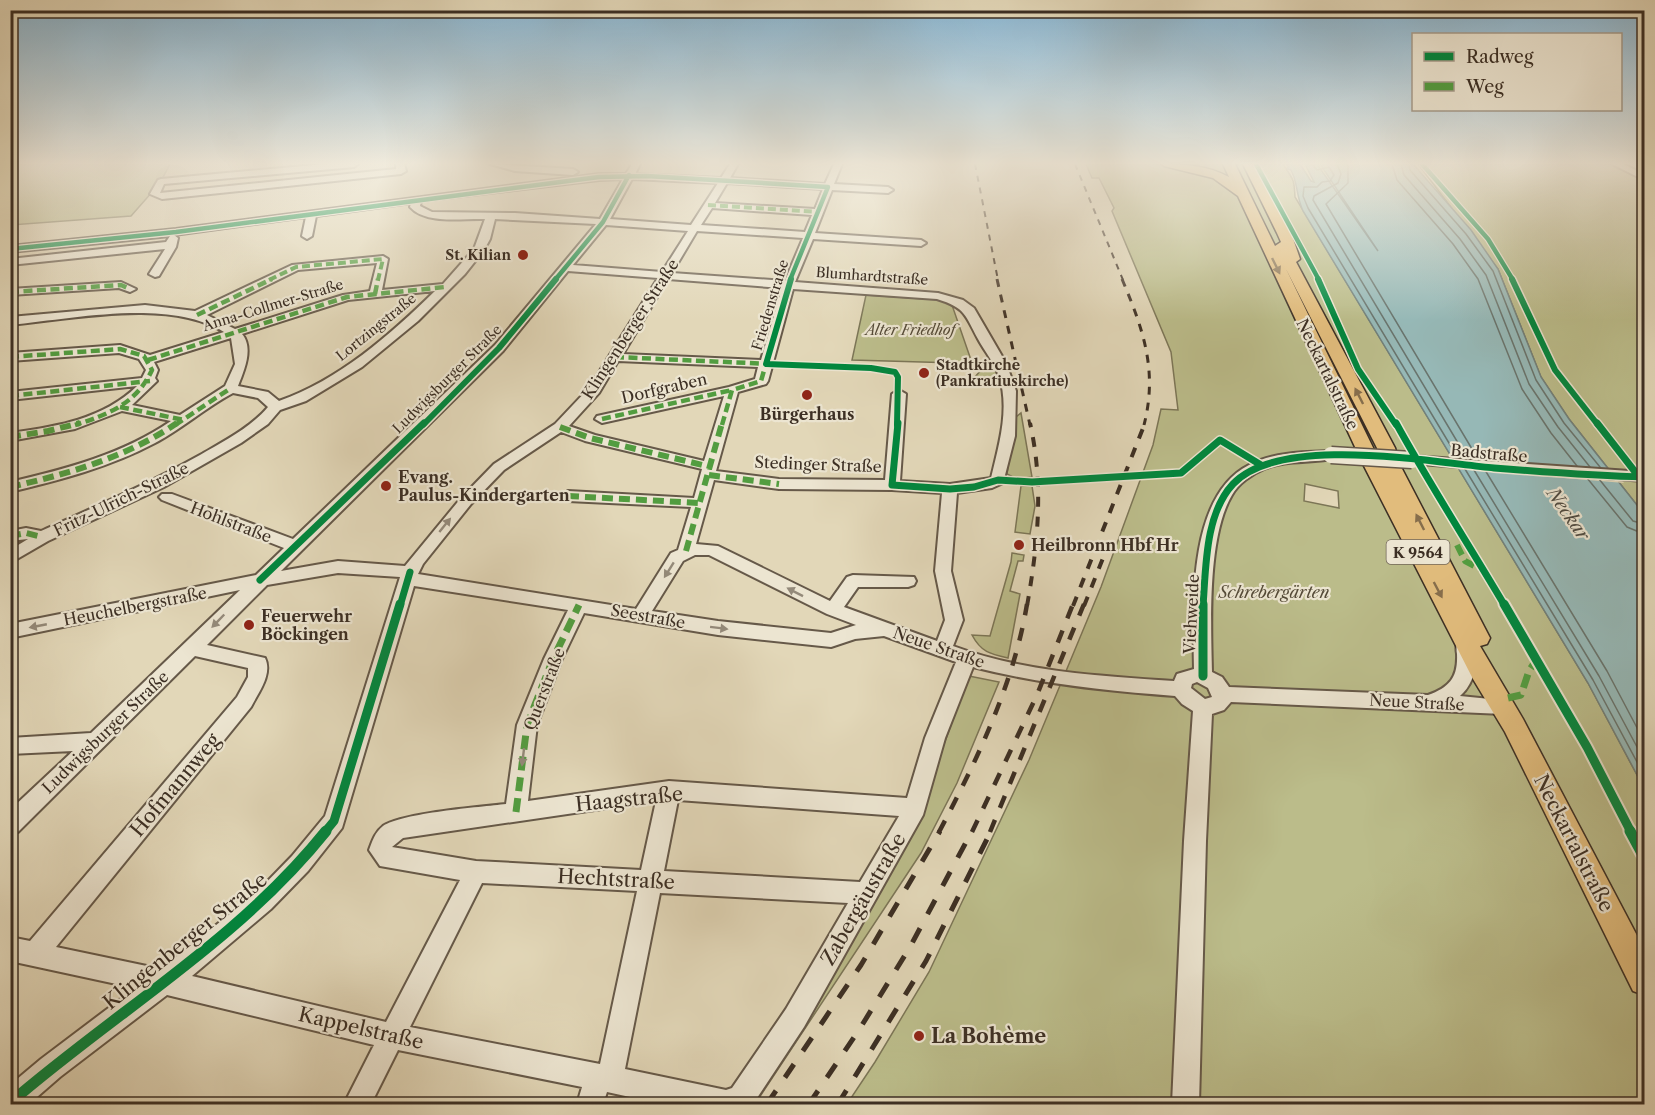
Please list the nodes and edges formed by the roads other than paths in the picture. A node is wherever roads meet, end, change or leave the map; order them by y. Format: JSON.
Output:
{"nodes":[{"id":1,"x":290,"y":216,"type":"edge"},
{"id":2,"x":311,"y":216,"type":"edge"},
{"id":3,"x":491,"y":216,"type":"joint"},
{"id":4,"x":606,"y":216,"type":"edge"},
{"id":5,"x":701,"y":216,"type":"edge"},
{"id":6,"x":816,"y":216,"type":"edge"},
{"id":7,"x":1253,"y":216,"type":"edge"},
{"id":8,"x":1264,"y":216,"type":"edge"},
{"id":9,"x":1275,"y":216,"type":"edge"},
{"id":10,"x":603,"y":222,"type":"junction"},
{"id":11,"x":694,"y":228,"type":"junction"},
{"id":12,"x":176,"y":232,"type":"junction"},
{"id":13,"x":307,"y":236,"type":"dead end"},
{"id":14,"x":807,"y":236,"type":"junction"},
{"id":15,"x":921,"y":243,"type":"dead end"},
{"id":16,"x":170,"y":245,"type":"junction"},
{"id":17,"x":10,"y":249,"type":"edge"},
{"id":18,"x":10,"y":262,"type":"edge"},
{"id":19,"x":565,"y":268,"type":"junction"},
{"id":20,"x":155,"y":274,"type":"dead end"},
{"id":21,"x":1297,"y":274,"type":"junction"},
{"id":22,"x":665,"y":275,"type":"junction"},
{"id":23,"x":789,"y":284,"type":"junction"},
{"id":24,"x":446,"y":287,"type":"junction"},
{"id":25,"x":130,"y":289,"type":"dead end"},
{"id":26,"x":10,"y":292,"type":"edge"},
{"id":27,"x":375,"y":294,"type":"junction"},
{"id":28,"x":197,"y":315,"type":"junction"},
{"id":29,"x":10,"y":321,"type":"edge"},
{"id":30,"x":233,"y":333,"type":"junction"},
{"id":31,"x":10,"y":357,"type":"edge"},
{"id":32,"x":615,"y":357,"type":"junction"},
{"id":33,"x":148,"y":360,"type":"junction"},
{"id":34,"x":766,"y":364,"type":"junction"},
{"id":35,"x":150,"y":381,"type":"junction"},
{"id":36,"x":231,"y":388,"type":"junction"},
{"id":37,"x":732,"y":390,"type":"junction"},
{"id":38,"x":899,"y":394,"type":"dead end"},
{"id":39,"x":10,"y":396,"type":"edge"},
{"id":40,"x":120,"y":406,"type":"junction"},
{"id":41,"x":275,"y":407,"type":"junction"},
{"id":42,"x":602,"y":419,"type":"dead end"},
{"id":43,"x":184,"y":420,"type":"junction"},
{"id":44,"x":560,"y":427,"type":"junction"},
{"id":45,"x":10,"y":438,"type":"edge"},
{"id":46,"x":1330,"y":455,"type":"joint"},
{"id":47,"x":1379,"y":456,"type":"junction"},
{"id":48,"x":710,"y":471,"type":"junction"},
{"id":49,"x":1644,"y":477,"type":"edge"},
{"id":50,"x":998,"y":480,"type":"joint"},
{"id":51,"x":892,"y":485,"type":"junction"},
{"id":52,"x":10,"y":487,"type":"edge"},
{"id":53,"x":950,"y":489,"type":"junction"},
{"id":54,"x":163,"y":491,"type":"junction"},
{"id":55,"x":568,"y":496,"type":"dead end"},
{"id":56,"x":700,"y":503,"type":"junction"},
{"id":57,"x":10,"y":536,"type":"edge"},
{"id":58,"x":42,"y":537,"type":"junction"},
{"id":59,"x":294,"y":546,"type":"junction"},
{"id":60,"x":686,"y":551,"type":"junction"},
{"id":61,"x":10,"y":558,"type":"edge"},
{"id":62,"x":409,"y":575,"type":"junction"},
{"id":63,"x":260,"y":580,"type":"junction"},
{"id":64,"x":909,"y":581,"type":"dead end"},
{"id":65,"x":579,"y":605,"type":"junction"},
{"id":66,"x":833,"y":610,"type":"junction"},
{"id":67,"x":640,"y":616,"type":"junction"},
{"id":68,"x":888,"y":630,"type":"junction"},
{"id":69,"x":10,"y":631,"type":"edge"},
{"id":70,"x":1464,"y":640,"type":"junction"},
{"id":71,"x":191,"y":648,"type":"junction"},
{"id":72,"x":942,"y":650,"type":"junction"},
{"id":73,"x":967,"y":659,"type":"junction"},
{"id":74,"x":1203,"y":676,"type":"junction"},
{"id":75,"x":1181,"y":689,"type":"junction"},
{"id":76,"x":1223,"y":694,"type":"junction"},
{"id":77,"x":1429,"y":702,"type":"junction"},
{"id":78,"x":1203,"y":706,"type":"junction"},
{"id":79,"x":1503,"y":706,"type":"junction"},
{"id":80,"x":95,"y":741,"type":"junction"},
{"id":81,"x":10,"y":746,"type":"edge"},
{"id":82,"x":669,"y":790,"type":"junction"},
{"id":83,"x":915,"y":808,"type":"junction"},
{"id":84,"x":516,"y":812,"type":"junction"},
{"id":85,"x":10,"y":825,"type":"edge"},
{"id":86,"x":383,"y":840,"type":"joint"},
{"id":87,"x":476,"y":872,"type":"junction"},
{"id":88,"x":649,"y":881,"type":"junction"},
{"id":89,"x":868,"y":893,"type":"junction"},
{"id":90,"x":10,"y":949,"type":"edge"},
{"id":91,"x":35,"y":954,"type":"junction"},
{"id":92,"x":1644,"y":980,"type":"edge"},
{"id":93,"x":164,"y":982,"type":"junction"},
{"id":94,"x":391,"y":1036,"type":"junction"},
{"id":95,"x":605,"y":1078,"type":"junction"},
{"id":96,"x":10,"y":1103,"type":"edge"},
{"id":97,"x":713,"y":1103,"type":"joint"},
{"id":98,"x":357,"y":1104,"type":"edge"},
{"id":99,"x":590,"y":1104,"type":"edge"},
{"id":100,"x":1186,"y":1104,"type":"edge"}],
"edges":[{"from":1,"to":12,"type":"street"},
{"from":2,"to":13,"type":"street"},
{"from":3,"to":10,"type":"street"},
{"from":3,"to":24,"type":"street","name":"Lortzingstraße"},
{"from":4,"to":10,"type":"street","name":"Ludwigsburger Straße"},
{"from":5,"to":11,"type":"street","name":"Klingenberger Straße"},
{"from":6,"to":14,"type":"street","name":"Friedenstraße"},
{"from":7,"to":47,"type":"main road","name":"Neckartalstraße","one_way":true},
{"from":8,"to":21,"type":"main road","name":"Neckartalstraße"},
{"from":9,"to":21,"type":"main road","name":"Neckartalstraße"},
{"from":10,"to":11,"type":"street"},
{"from":10,"to":19,"type":"street","name":"Ludwigsburger Straße"},
{"from":11,"to":14,"type":"street"},
{"from":11,"to":22,"type":"street","name":"Klingenberger Straße"},
{"from":12,"to":16,"type":"street"},
{"from":12,"to":17,"type":"street"},
{"from":14,"to":15,"type":"street"},
{"from":14,"to":23,"type":"street","name":"Friedenstraße"},
{"from":16,"to":18,"type":"street"},
{"from":16,"to":20,"type":"street"},
{"from":19,"to":22,"type":"street","name":"Blumhardtstraße"},
{"from":19,"to":59,"type":"street","name":"Ludwigsburger Straße"},
{"from":47,"to":21,"type":"main road","name":"Neckartalstraße","one_way":true},
{"from":22,"to":23,"type":"street","name":"Blumhardtstraße"},
{"from":22,"to":32,"type":"street","name":"Klingenberger Straße"},
{"from":23,"to":34,"type":"street","name":"Friedenstraße"},
{"from":23,"to":50,"type":"street","name":"Blumhardtstraße"},
{"from":24,"to":27,"type":"street","name":"Anna-Collmer-Straße"},
{"from":24,"to":41,"type":"street","name":"Lortzingstraße"},
{"from":25,"to":26,"type":"street"},
{"from":27,"to":28,"type":"street"},
{"from":27,"to":30,"type":"street","name":"Anna-Collmer-Straße"},
{"from":28,"to":29,"type":"street"},
{"from":28,"to":30,"type":"street"},
{"from":30,"to":33,"type":"street","name":"Anna-Collmer-Straße"},
{"from":30,"to":36,"type":"street"},
{"from":31,"to":33,"type":"street"},
{"from":32,"to":34,"type":"street"},
{"from":32,"to":44,"type":"street","name":"Klingenberger Straße"},
{"from":33,"to":35,"type":"street"},
{"from":34,"to":37,"type":"street","name":"Dorfgraben"},
{"from":35,"to":39,"type":"street"},
{"from":35,"to":40,"type":"street"},
{"from":36,"to":41,"type":"street"},
{"from":36,"to":43,"type":"street"},
{"from":37,"to":42,"type":"street","name":"Dorfgraben"},
{"from":37,"to":48,"type":"street"},
{"from":38,"to":51,"type":"street"},
{"from":40,"to":43,"type":"street"},
{"from":40,"to":45,"type":"street"},
{"from":41,"to":54,"type":"street","name":"Fritz-Ulrich-Straße"},
{"from":43,"to":52,"type":"street"},
{"from":44,"to":48,"type":"street","name":"Stedinger Straße"},
{"from":62,"to":44,"type":"street","name":"Klingenberger Straße","one_way":true},
{"from":46,"to":49,"type":"street","name":"Badstraße","bridge":true},
{"from":46,"to":74,"type":"street","name":"Viehweide"},
{"from":47,"to":70,"type":"main road","name":"Neckartalstraße","number":"K 9564","one_way":true},
{"from":79,"to":47,"type":"main road","name":"Neckartalstraße","number":"K 9564","one_way":true},
{"from":48,"to":51,"type":"street","name":"Stedinger Straße"},
{"from":48,"to":56,"type":"street"},
{"from":50,"to":53,"type":"street","name":"Stedinger Straße"},
{"from":51,"to":53,"type":"street","name":"Stedinger Straße"},
{"from":53,"to":72,"type":"street"},
{"from":54,"to":58,"type":"street","name":"Fritz-Ulrich-Straße"},
{"from":54,"to":59,"type":"street","name":"Hohlstraße"},
{"from":55,"to":56,"type":"street"},
{"from":56,"to":60,"type":"street"},
{"from":57,"to":58,"type":"street"},
{"from":58,"to":61,"type":"street","name":"Fritz-Ulrich-Straße"},
{"from":59,"to":63,"type":"street","name":"Ludwigsburger Straße"},
{"from":66,"to":60,"type":"street","name":"Neue Straße","one_way":true},
{"from":60,"to":67,"type":"street","one_way":true},
{"from":62,"to":63,"type":"street"},
{"from":62,"to":65,"type":"street","name":"Seestraße"},
{"from":62,"to":93,"type":"street","name":"Klingenberger Straße"},
{"from":63,"to":69,"type":"street","name":"Heuchelbergstraße","one_way":true},
{"from":63,"to":71,"type":"street","name":"Ludwigsburger Straße","one_way":true},
{"from":64,"to":66,"type":"street"},
{"from":65,"to":67,"type":"street","name":"Seestraße"},
{"from":65,"to":84,"type":"street","name":"Querstraße","one_way":true},
{"from":66,"to":68,"type":"street","name":"Neue Straße"},
{"from":67,"to":68,"type":"street","name":"Seestraße","one_way":true},
{"from":68,"to":72,"type":"street","name":"Neue Straße"},
{"from":70,"to":77,"type":"street"},
{"from":70,"to":79,"type":"main road","name":"Neckartalstraße","number":"K 9564"},
{"from":71,"to":80,"type":"street","name":"Ludwigsburger Straße"},
{"from":71,"to":91,"type":"street","name":"Hofmannweg"},
{"from":72,"to":73,"type":"street","name":"Neue Straße"},
{"from":73,"to":75,"type":"street","name":"Neue Straße"},
{"from":73,"to":83,"type":"street","name":"Zabergäustraße"},
{"from":74,"to":75,"type":"street"},
{"from":74,"to":76,"type":"street"},
{"from":75,"to":78,"type":"street"},
{"from":76,"to":77,"type":"street","name":"Neue Straße"},
{"from":76,"to":78,"type":"street"},
{"from":77,"to":79,"type":"street","name":"Neue Straße"},
{"from":78,"to":100,"type":"street"},
{"from":79,"to":92,"type":"main road","name":"Neckartalstraße","number":"K 9564"},
{"from":80,"to":81,"type":"street"},
{"from":80,"to":85,"type":"street","name":"Ludwigsburger Straße"},
{"from":82,"to":83,"type":"street","name":"Haagstraße"},
{"from":82,"to":84,"type":"street","name":"Haagstraße"},
{"from":82,"to":88,"type":"street"},
{"from":83,"to":89,"type":"street","name":"Zabergäustraße"},
{"from":84,"to":86,"type":"street","name":"Haagstraße"},
{"from":86,"to":87,"type":"street","name":"Hechtstraße"},
{"from":87,"to":88,"type":"street","name":"Hechtstraße"},
{"from":87,"to":94,"type":"street"},
{"from":88,"to":89,"type":"street","name":"Hechtstraße"},
{"from":88,"to":95,"type":"street"},
{"from":89,"to":97,"type":"street","name":"Zabergäustraße"},
{"from":90,"to":91,"type":"street","name":"Kappelstraße"},
{"from":91,"to":93,"type":"street","name":"Kappelstraße"},
{"from":93,"to":94,"type":"street","name":"Kappelstraße"},
{"from":93,"to":96,"type":"street","name":"Klingenberger Straße"},
{"from":94,"to":95,"type":"street","name":"Kappelstraße"},
{"from":94,"to":98,"type":"street"},
{"from":95,"to":97,"type":"street","name":"Kappelstraße"},
{"from":95,"to":99,"type":"street"}]}
